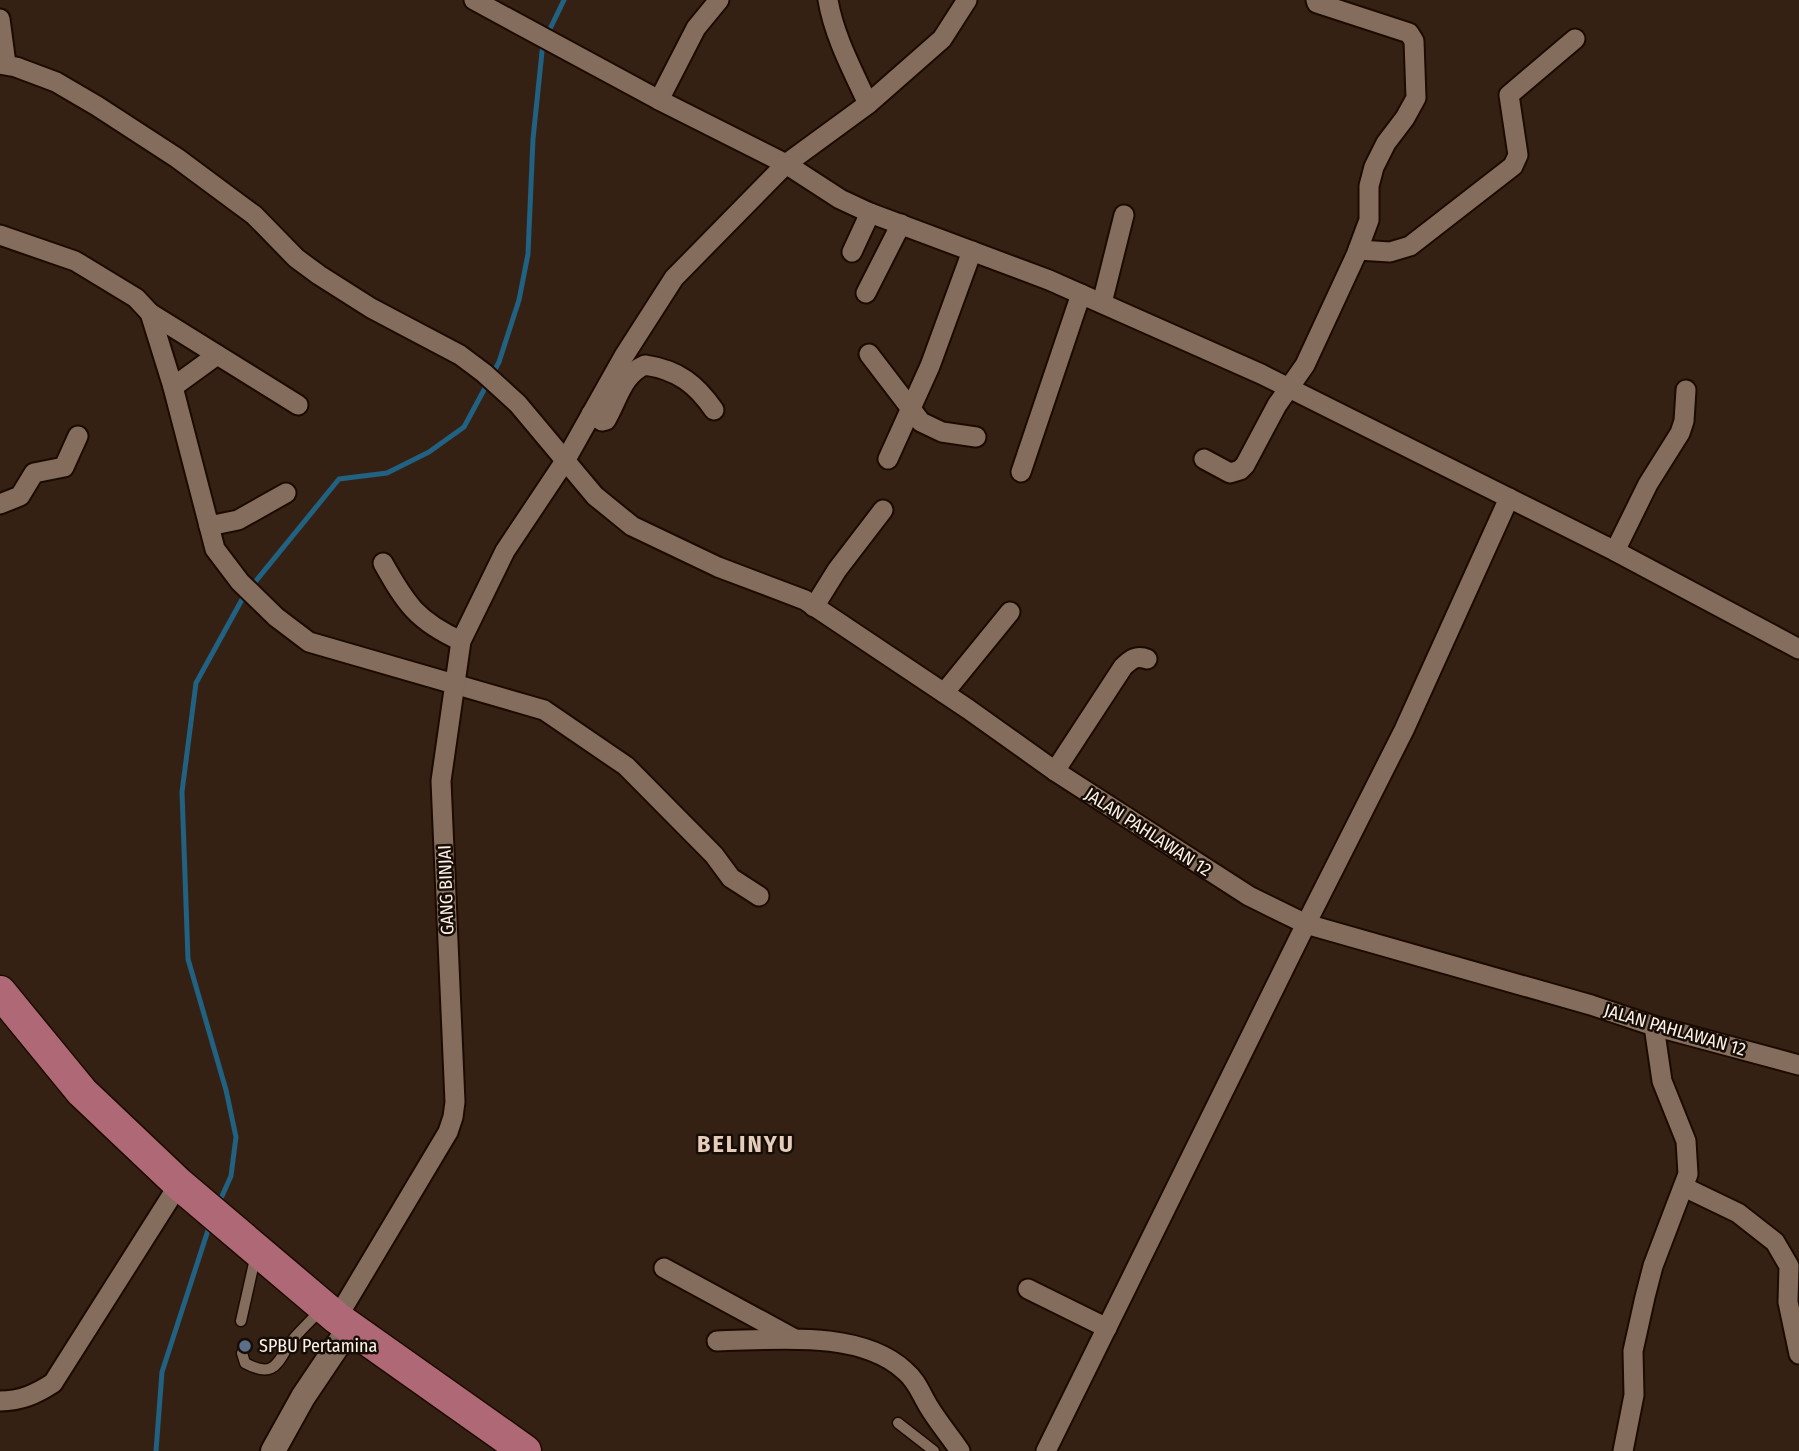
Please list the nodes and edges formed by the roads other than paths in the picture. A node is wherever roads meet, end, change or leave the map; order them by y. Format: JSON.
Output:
{"nodes":[{"id":1,"x":474,"y":0,"type":"edge"},
{"id":2,"x":719,"y":0,"type":"edge"},
{"id":3,"x":828,"y":0,"type":"edge"},
{"id":4,"x":967,"y":0,"type":"edge"},
{"id":5,"x":1316,"y":0,"type":"edge"},
{"id":6,"x":0,"y":19,"type":"edge"},
{"id":7,"x":1574,"y":39,"type":"dead end"},
{"id":8,"x":3,"y":64,"type":"edge"},
{"id":9,"x":659,"y":100,"type":"junction"},
{"id":10,"x":868,"y":104,"type":"junction"},
{"id":11,"x":786,"y":164,"type":"junction"},
{"id":12,"x":870,"y":212,"type":"junction"},
{"id":13,"x":1124,"y":215,"type":"dead end"},
{"id":14,"x":901,"y":224,"type":"junction"},
{"id":15,"x":0,"y":236,"type":"edge"},
{"id":16,"x":1358,"y":250,"type":"junction"},
{"id":17,"x":972,"y":251,"type":"junction"},
{"id":18,"x":852,"y":252,"type":"dead end"},
{"id":19,"x":866,"y":293,"type":"dead end"},
{"id":20,"x":1081,"y":294,"type":"junction"},
{"id":21,"x":1102,"y":303,"type":"junction"},
{"id":22,"x":150,"y":313,"type":"junction"},
{"id":23,"x":869,"y":354,"type":"dead end"},
{"id":24,"x":217,"y":355,"type":"junction"},
{"id":25,"x":173,"y":387,"type":"junction"},
{"id":26,"x":1290,"y":389,"type":"junction"},
{"id":27,"x":1686,"y":390,"type":"dead end"},
{"id":28,"x":298,"y":405,"type":"dead end"},
{"id":29,"x":911,"y":408,"type":"junction"},
{"id":30,"x":715,"y":410,"type":"dead end"},
{"id":31,"x":591,"y":414,"type":"junction"},
{"id":32,"x":78,"y":436,"type":"dead end"},
{"id":33,"x":976,"y":437,"type":"dead end"},
{"id":34,"x":1204,"y":458,"type":"dead end"},
{"id":35,"x":888,"y":459,"type":"dead end"},
{"id":36,"x":565,"y":461,"type":"junction"},
{"id":37,"x":1021,"y":472,"type":"dead end"},
{"id":38,"x":286,"y":494,"type":"dead end"},
{"id":39,"x":1509,"y":498,"type":"junction"},
{"id":40,"x":0,"y":505,"type":"edge"},
{"id":41,"x":883,"y":510,"type":"dead end"},
{"id":42,"x":209,"y":526,"type":"junction"},
{"id":43,"x":1615,"y":551,"type":"junction"},
{"id":44,"x":383,"y":563,"type":"dead end"},
{"id":45,"x":814,"y":607,"type":"junction"},
{"id":46,"x":1010,"y":612,"type":"dead end"},
{"id":47,"x":461,"y":641,"type":"junction"},
{"id":48,"x":1799,"y":649,"type":"edge"},
{"id":49,"x":1147,"y":659,"type":"dead end"},
{"id":50,"x":456,"y":687,"type":"junction"},
{"id":51,"x":944,"y":693,"type":"junction"},
{"id":52,"x":1055,"y":771,"type":"junction"},
{"id":53,"x":759,"y":896,"type":"dead end"},
{"id":54,"x":1306,"y":924,"type":"junction"},
{"id":55,"x":0,"y":992,"type":"edge"},
{"id":56,"x":1654,"y":1026,"type":"junction"},
{"id":57,"x":1799,"y":1065,"type":"edge"},
{"id":58,"x":179,"y":1184,"type":"junction"},
{"id":59,"x":1684,"y":1187,"type":"junction"},
{"id":60,"x":257,"y":1250,"type":"junction"},
{"id":61,"x":664,"y":1268,"type":"dead end"},
{"id":62,"x":1028,"y":1289,"type":"dead end"},
{"id":63,"x":337,"y":1317,"type":"junction"},
{"id":64,"x":240,"y":1321,"type":"dead end"},
{"id":65,"x":1107,"y":1328,"type":"junction"},
{"id":66,"x":796,"y":1339,"type":"junction"},
{"id":67,"x":717,"y":1341,"type":"dead end"},
{"id":68,"x":242,"y":1353,"type":"dead end"},
{"id":69,"x":1799,"y":1354,"type":"edge"},
{"id":70,"x":0,"y":1401,"type":"edge"},
{"id":71,"x":898,"y":1423,"type":"dead end"},
{"id":72,"x":273,"y":1451,"type":"edge"},
{"id":73,"x":525,"y":1451,"type":"edge"},
{"id":74,"x":934,"y":1451,"type":"edge"},
{"id":75,"x":960,"y":1451,"type":"edge"},
{"id":76,"x":1046,"y":1451,"type":"edge"},
{"id":77,"x":1623,"y":1451,"type":"edge"}],
"edges":[{"from":1,"to":9,"type":"street"},
{"from":2,"to":9,"type":"street"},
{"from":3,"to":10,"type":"street"},
{"from":4,"to":10,"type":"street","name":"GANG BINJAI"},
{"from":5,"to":16,"type":"street"},
{"from":6,"to":8,"type":"street"},
{"from":7,"to":16,"type":"street"},
{"from":8,"to":36,"type":"street","name":"JALAN PAHLAWAN 12"},
{"from":9,"to":11,"type":"street"},
{"from":10,"to":11,"type":"street","name":"GANG BINJAI"},
{"from":11,"to":12,"type":"street"},
{"from":11,"to":31,"type":"street","name":"GANG BINJAI"},
{"from":12,"to":14,"type":"street"},
{"from":12,"to":18,"type":"street"},
{"from":13,"to":21,"type":"street"},
{"from":14,"to":17,"type":"street"},
{"from":14,"to":19,"type":"street"},
{"from":15,"to":22,"type":"street"},
{"from":16,"to":26,"type":"street"},
{"from":17,"to":20,"type":"street"},
{"from":17,"to":29,"type":"street"},
{"from":20,"to":21,"type":"street"},
{"from":20,"to":37,"type":"street"},
{"from":21,"to":26,"type":"street"},
{"from":22,"to":24,"type":"street"},
{"from":22,"to":25,"type":"street"},
{"from":23,"to":29,"type":"street"},
{"from":24,"to":25,"type":"street"},
{"from":24,"to":28,"type":"street"},
{"from":25,"to":42,"type":"street"},
{"from":26,"to":34,"type":"street"},
{"from":26,"to":39,"type":"street"},
{"from":27,"to":43,"type":"street"},
{"from":29,"to":33,"type":"street"},
{"from":29,"to":35,"type":"street"},
{"from":30,"to":31,"type":"street"},
{"from":31,"to":36,"type":"street","name":"GANG BINJAI"},
{"from":32,"to":40,"type":"street"},
{"from":36,"to":45,"type":"street","name":"JALAN PAHLAWAN 12"},
{"from":36,"to":47,"type":"street","name":"GANG BINJAI"},
{"from":38,"to":42,"type":"street"},
{"from":39,"to":43,"type":"street"},
{"from":39,"to":54,"type":"street"},
{"from":41,"to":45,"type":"street"},
{"from":42,"to":50,"type":"street"},
{"from":43,"to":48,"type":"street"},
{"from":44,"to":47,"type":"street"},
{"from":45,"to":51,"type":"street","name":"JALAN PAHLAWAN 12"},
{"from":46,"to":51,"type":"street"},
{"from":47,"to":50,"type":"street","name":"GANG BINJAI"},
{"from":49,"to":52,"type":"street"},
{"from":50,"to":53,"type":"street"},
{"from":50,"to":63,"type":"street","name":"GANG BINJAI"},
{"from":51,"to":52,"type":"street","name":"JALAN PAHLAWAN 12"},
{"from":52,"to":54,"type":"street","name":"JALAN PAHLAWAN 12"},
{"from":54,"to":56,"type":"street","name":"JALAN PAHLAWAN 12"},
{"from":54,"to":65,"type":"street"},
{"from":55,"to":58,"type":"highway"},
{"from":56,"to":57,"type":"street","name":"JALAN PAHLAWAN 12"},
{"from":56,"to":59,"type":"street"},
{"from":58,"to":60,"type":"highway"},
{"from":58,"to":70,"type":"street"},
{"from":59,"to":69,"type":"street"},
{"from":59,"to":77,"type":"street"},
{"from":60,"to":63,"type":"highway"},
{"from":60,"to":64,"type":"lane"},
{"from":61,"to":66,"type":"street"},
{"from":62,"to":65,"type":"street"},
{"from":63,"to":68,"type":"lane"},
{"from":63,"to":72,"type":"street"},
{"from":63,"to":73,"type":"highway"},
{"from":65,"to":76,"type":"street"},
{"from":66,"to":67,"type":"street"},
{"from":66,"to":75,"type":"street"},
{"from":71,"to":74,"type":"lane"}]}
